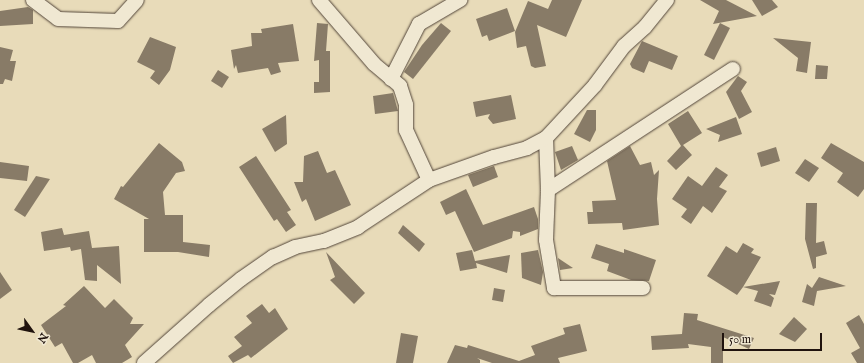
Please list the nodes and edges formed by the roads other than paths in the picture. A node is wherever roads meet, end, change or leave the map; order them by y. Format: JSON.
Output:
{"nodes":[{"id":1,"x":33,"y":0,"type":"edge"},
{"id":2,"x":137,"y":0,"type":"edge"},
{"id":3,"x":319,"y":0,"type":"edge"},
{"id":4,"x":460,"y":0,"type":"edge"},
{"id":5,"x":667,"y":0,"type":"edge"},
{"id":6,"x":733,"y":69,"type":"dead end"},
{"id":7,"x":391,"y":79,"type":"junction"},
{"id":8,"x":546,"y":138,"type":"junction"},
{"id":9,"x":429,"y":180,"type":"junction"},
{"id":10,"x":548,"y":190,"type":"junction"},
{"id":11,"x":643,"y":288,"type":"dead end"},
{"id":12,"x":144,"y":363,"type":"edge"}],
"edges":[{"from":1,"to":2,"type":"street"},
{"from":3,"to":7,"type":"street"},
{"from":4,"to":7,"type":"street"},
{"from":5,"to":8,"type":"street"},
{"from":6,"to":10,"type":"street"},
{"from":7,"to":9,"type":"street"},
{"from":8,"to":9,"type":"street"},
{"from":8,"to":10,"type":"street"},
{"from":9,"to":12,"type":"street"},
{"from":10,"to":11,"type":"street"}]}
